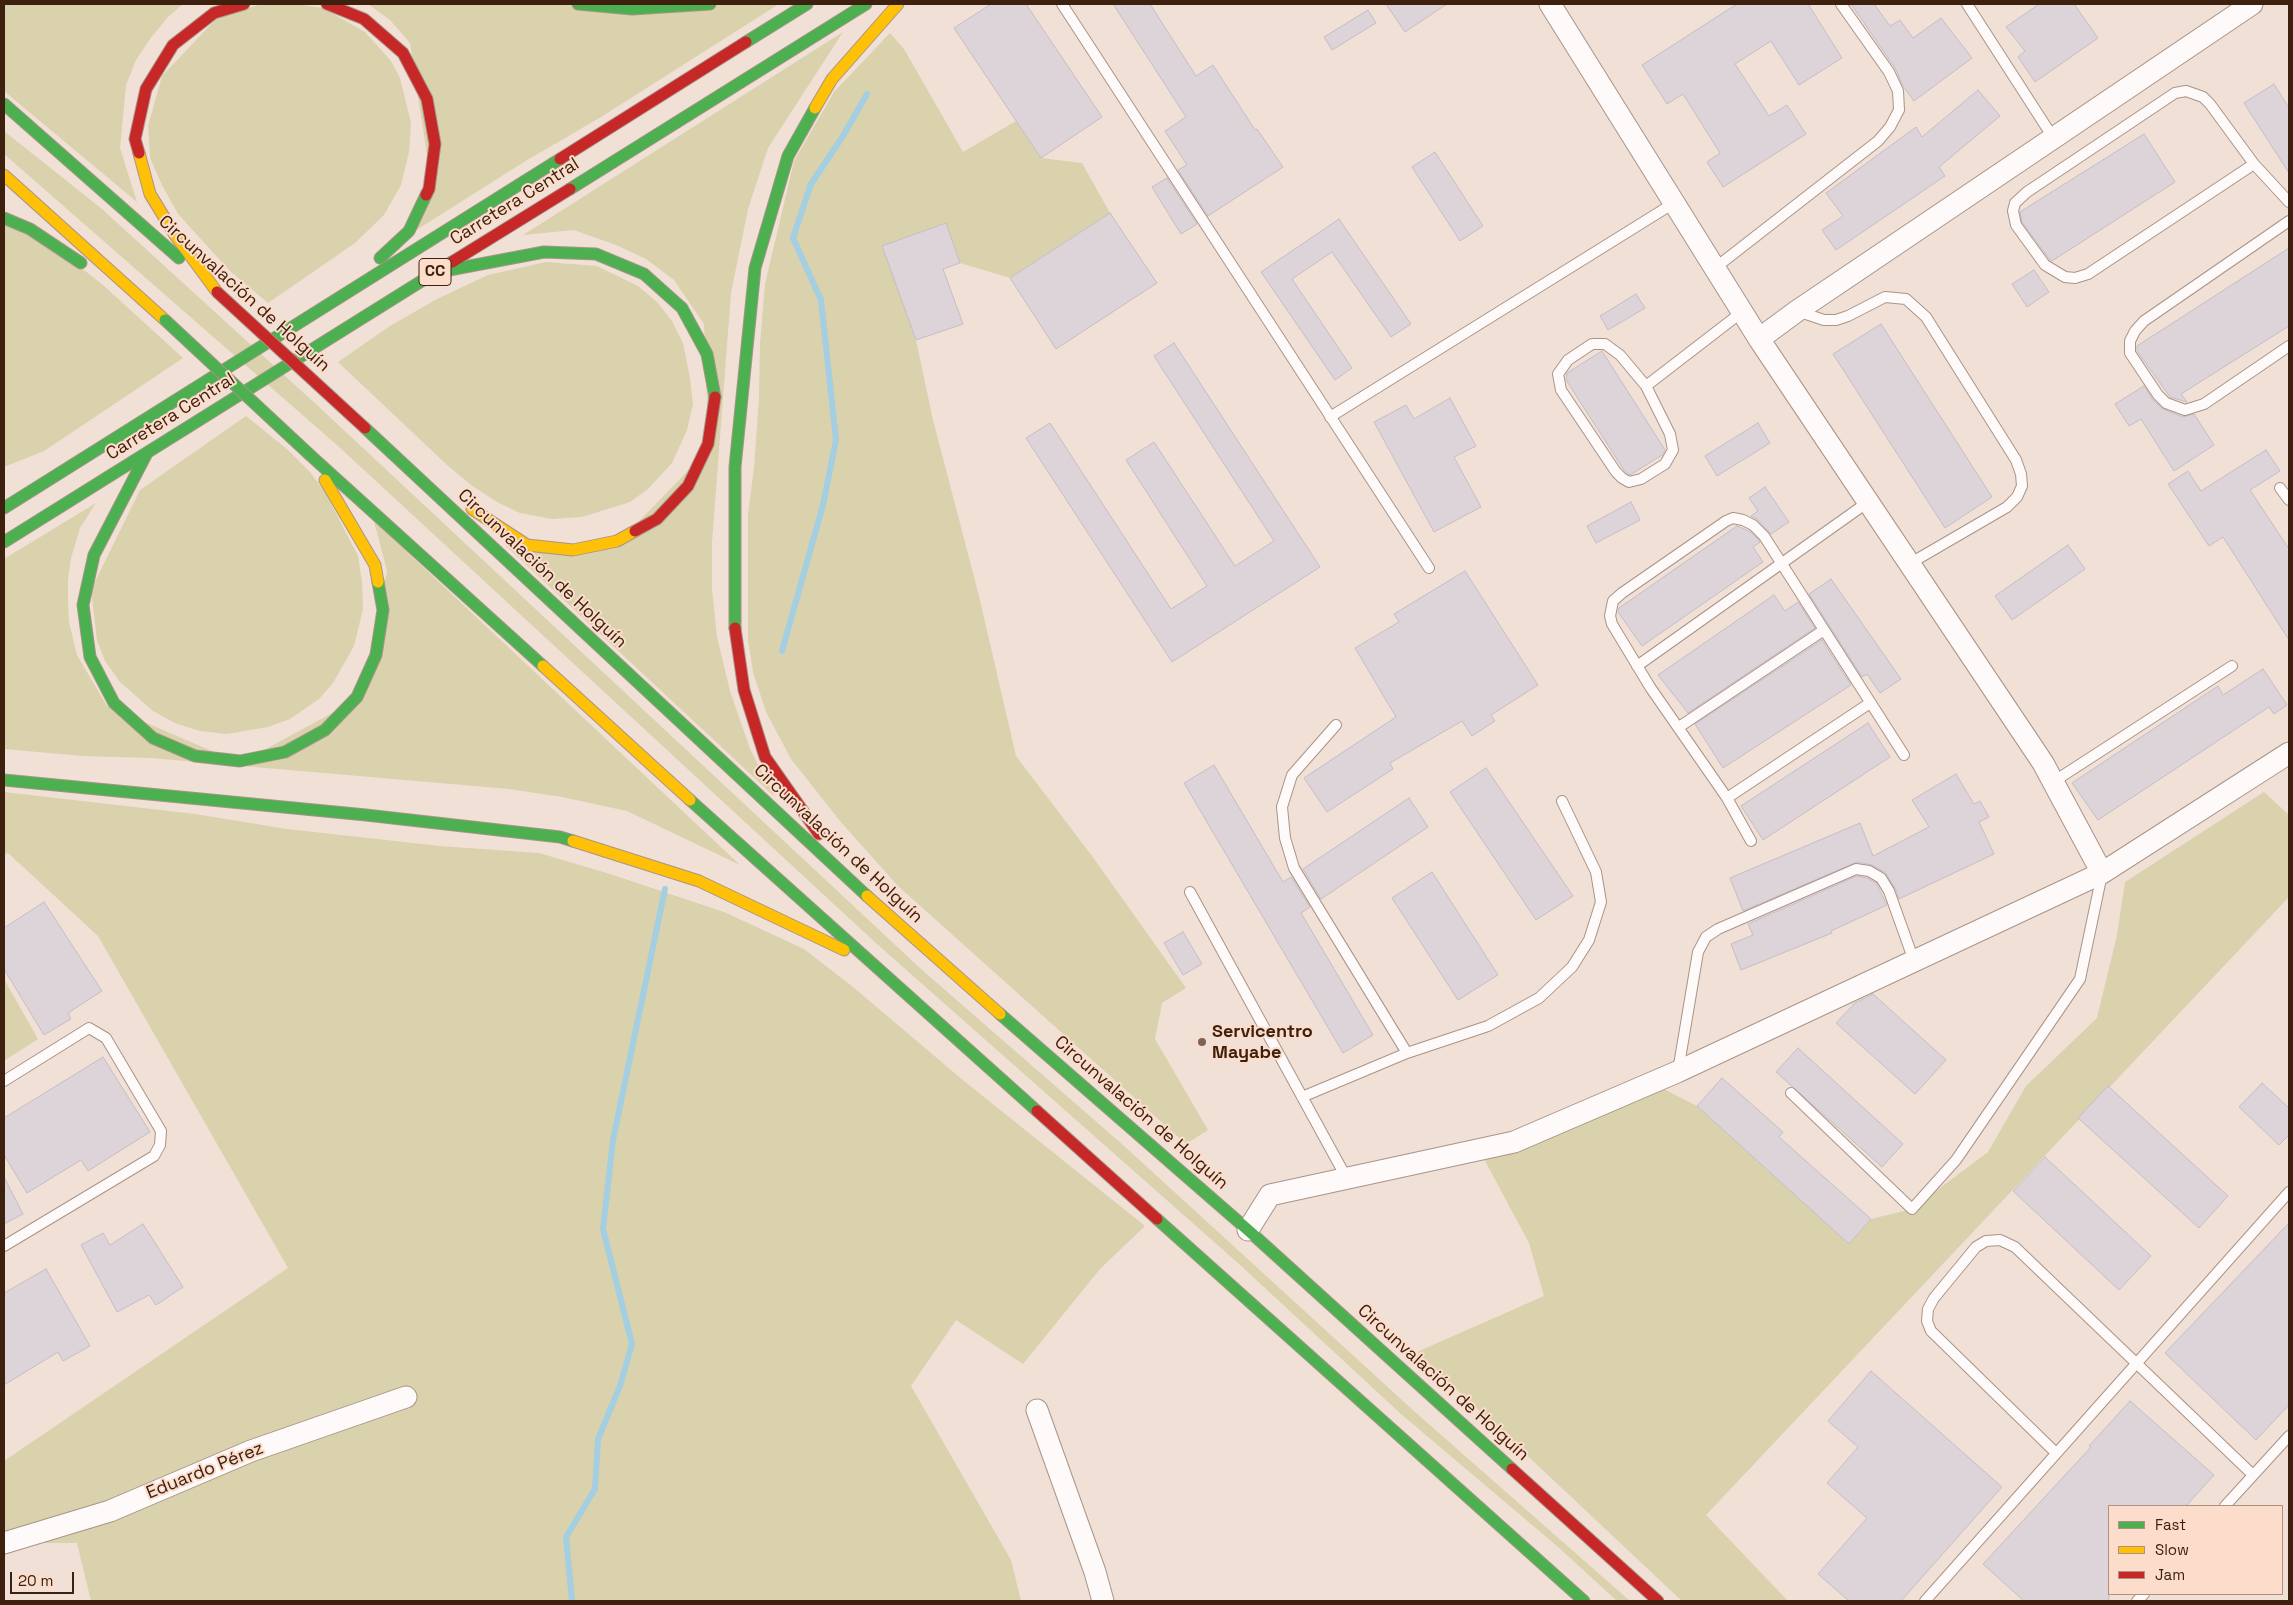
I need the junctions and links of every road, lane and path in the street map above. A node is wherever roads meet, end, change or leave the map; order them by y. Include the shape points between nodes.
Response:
1 (244, 4) edge
2 (327, 4) edge
3 (578, 4) edge
4 (710, 4) edge
5 (807, 4) edge
6 (866, 4) edge
7 (898, 4) edge
8 (1062, 4) edge
9 (1550, 4) edge
10 (1841, 4) edge
11 (1966, 4) edge
12 (2252, 4) edge
13 (4, 104) edge
14 (2054, 139) junction
15 (2254, 164) junction
16 (4, 174) edge
17 (2289, 202) edge
18 (1674, 203) junction
19 (4, 218) edge
20 (2289, 221) edge
21 (1715, 268) junction
22 (433, 274) junction
23 (217, 292) junction
24 (338, 298) junction
25 (1797, 311) junction
26 (1742, 312) junction
27 (165, 320) junction
28 (1759, 339) junction
29 (2289, 346) edge
30 (1646, 386) junction
31 (1330, 417) junction
32 (365, 428) junction
33 (147, 452) junction
34 (310, 456) junction
35 (2280, 488) dead end
36 (33, 490) junction
37 (4, 496) edge
38 (2289, 500) edge
39 (1868, 502) junction
40 (4, 508) edge
41 (4, 542) edge
42 (1781, 564) junction
43 (1909, 564) junction
44 (1429, 568) dead end
45 (1824, 630) junction
46 (1638, 666) junction
47 (2232, 666) dead end
48 (1870, 703) junction
49 (1336, 725) dead end
50 (1679, 727) junction
51 (2289, 753) edge
52 (1904, 755) dead end
53 (4, 780) edge
54 (2053, 782) junction
55 (1727, 798) junction
56 (1562, 801) dead end
57 (1752, 841) dead end
58 (2102, 873) junction
59 (1190, 892) dead end
60 (892, 919) junction
61 (1914, 960) junction
62 (871, 963) junction
63 (1407, 1053) junction
64 (1677, 1072) junction
65 (4, 1081) edge
66 (1791, 1093) dead end
67 (1302, 1097) junction
68 (1346, 1177) junction
69 (2289, 1192) edge
70 (1248, 1230) junction
71 (4, 1246) edge
72 (2137, 1363) junction
73 (406, 1397) dead end
74 (1038, 1410) dead end
75 (2289, 1436) edge
76 (2056, 1453) junction
77 (2253, 1475) junction
78 (2225, 1505) edge
79 (4, 1543) edge
80 (1103, 1601) edge
81 (1584, 1601) edge
82 (1658, 1601) edge
83 (1925, 1601) edge

1 - 23 highway via 214,13 174,45 146,89 135,139 150,194 174,235
2 - 24 highway via 364,18 403,53 427,99 435,144 428,189 409,231
3 - 4 highway via 632,9
5 - 24 highway, Carretera Central / CC
6 - 22 highway, Carretera Central / CC
7 - 60 highway via 832,79 788,156 755,268 735,467 734,601 744,690 765,757 808,820
8 - 31 lane
9 - 18 street
10 - 21 lane via 1889,72 1898,91 1899,110 1878,141
11 - 14 lane
12 - 14 street
13 - 23 highway, Circunvalación de Holguín
14 - 25 street
15 - 15 lane via 2088,274 2075,278 2064,277 2045,265 2016,225 2013,212 2015,203 2027,192 2175,93 2186,91 2203,97
15 - 17 lane
16 - 27 highway
18 - 21 street
18 - 31 lane
19 - 27 highway via 30,229
20 - 29 lane via 2144,321 2130,341 2130,353 2158,395 2166,403 2186,410 2204,404
21 - 26 street
22 - 32 highway via 544,252 596,254 644,274 682,308 707,354 715,399 708,444 688,486 657,519 617,541 573,550 527,545 488,522
22 - 33 highway, Carretera Central / CC
23 - 32 highway, Circunvalación de Holguín, bridge
24 - 36 highway, Carretera Central / CC
25 - 28 street
25 - 43 lane via 1824,320 1836,320 1885,297 1906,299 1926,317 2016,460 2022,486 2007,507
26 - 28 street
26 - 30 lane
27 - 34 highway, bridge
28 - 39 street
30 - 30 lane via 1620,354 1605,344 1592,344 1568,360 1558,374 1561,390 1616,472 1629,482 1641,479 1665,464 1673,450 1670,434
31 - 44 lane
32 - 60 highway, Circunvalación de Holguín
33 - 34 highway via 94,555 83,606 90,657 114,703 153,738 195,756 240,761 285,752 325,730 356,697 376,656 383,610 375,565
33 - 41 highway, Carretera Central / CC
34 - 62 highway
35 - 38 lane
36 - 37 highway
36 - 40 highway, Carretera Central / CC
39 - 42 lane
39 - 43 street
42 - 45 lane
42 - 46 lane
42 - 46 lane via 1764,536 1753,525 1733,518 1622,593 1613,601 1610,616
43 - 54 street
45 - 48 lane
45 - 50 lane
46 - 50 lane
47 - 54 lane
48 - 52 lane
48 - 55 lane
49 - 63 lane via 1292,775 1282,807 1285,838 1294,868
50 - 55 lane
51 - 58 street
53 - 62 highway via 560,837 699,881
54 - 58 street
55 - 57 lane
56 - 63 lane via 1596,872 1601,902 1590,940 1572,967 1539,998 1488,1026
58 - 61 street
58 - 66 lane via 2080,979 1956,1160 1912,1209
59 - 67 lane
60 - 70 highway, Circunvalación de Holguín
61 - 64 street
61 - 64 lane via 1889,891 1881,878 1869,871 1856,869 1718,929 1706,937 1698,952
62 - 81 highway
63 - 67 lane
64 - 68 street via 1514,1142
65 - 71 lane via 89,1028 106,1038 161,1131 160,1144 154,1156
67 - 68 lane
68 - 70 street via 1270,1195
69 - 72 lane
70 - 82 highway, Circunvalación de Holguín
72 - 76 lane
72 - 76 lane via 2015,1247 2000,1240 1986,1241 1976,1247 1934,1298 1928,1309 1930,1331
72 - 77 lane
73 - 79 street, Eduardo Pérez via 251,1451 110,1511
74 - 80 street
75 - 77 lane
76 - 83 lane
77 - 78 lane

